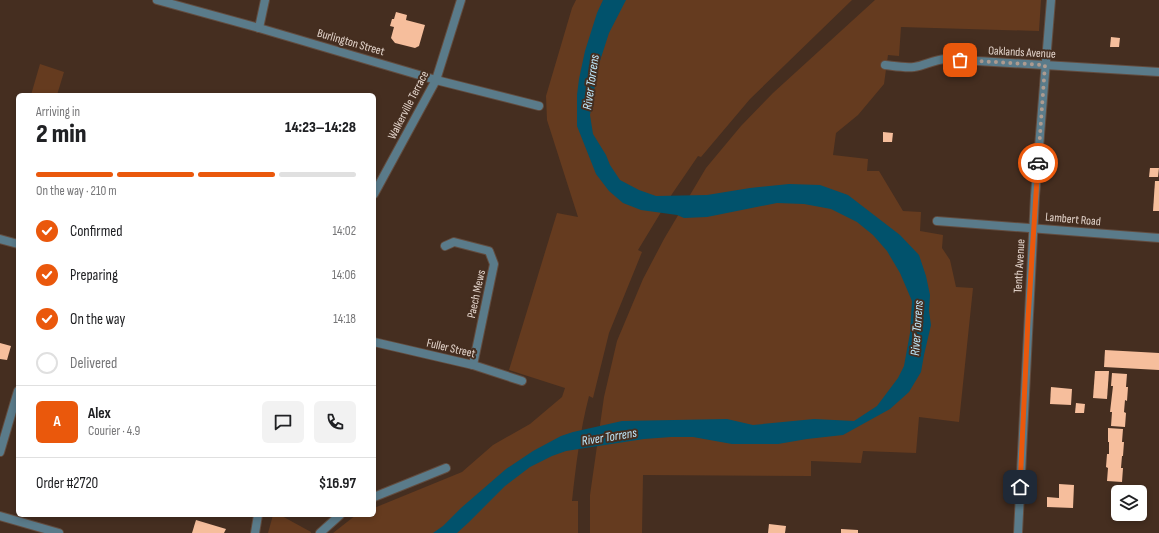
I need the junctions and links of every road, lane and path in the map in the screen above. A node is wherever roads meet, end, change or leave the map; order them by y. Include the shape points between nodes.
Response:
1 (157, 0) edge
2 (265, 0) edge
3 (461, 0) edge
4 (1051, 0) edge
5 (259, 28) junction
6 (885, 65) dead end
7 (1045, 65) junction
8 (1159, 72) edge
9 (436, 80) junction
10 (539, 106) dead end
11 (376, 190) edge
12 (937, 221) dead end
13 (1033, 228) junction
14 (0, 238) edge
15 (1159, 238) edge
16 (16, 243) edge
17 (445, 246) dead end
18 (376, 342) edge
19 (473, 365) junction
20 (522, 381) dead end
21 (16, 398) edge
22 (0, 452) edge
23 (446, 468) dead end
24 (376, 496) edge
25 (0, 516) edge
26 (258, 517) edge
27 (338, 517) edge
28 (59, 533) edge
29 (255, 533) edge
30 (320, 533) edge
31 (1018, 533) edge

1 - 5 street, Burlington Street
2 - 5 street
3 - 9 street, Walkerville Terrace
4 - 7 street, Tenth Avenue
5 - 9 street, Burlington Street
6 - 7 street, Oaklands Avenue via 915,67 945,59
7 - 8 street, Oaklands Avenue
7 - 13 street, Tenth Avenue
9 - 10 street, Burlington Street
9 - 11 street, Walkerville Terrace
12 - 13 street, Lambert Road
13 - 15 street, Lambert Road
13 - 31 street, Tenth Avenue
14 - 16 street
17 - 19 street, Paech Mews via 454,242 489,251 494,264
18 - 19 street, Fuller Street
19 - 20 street, Fuller Street
21 - 22 street
23 - 24 street
25 - 28 street
26 - 29 street
27 - 30 street

